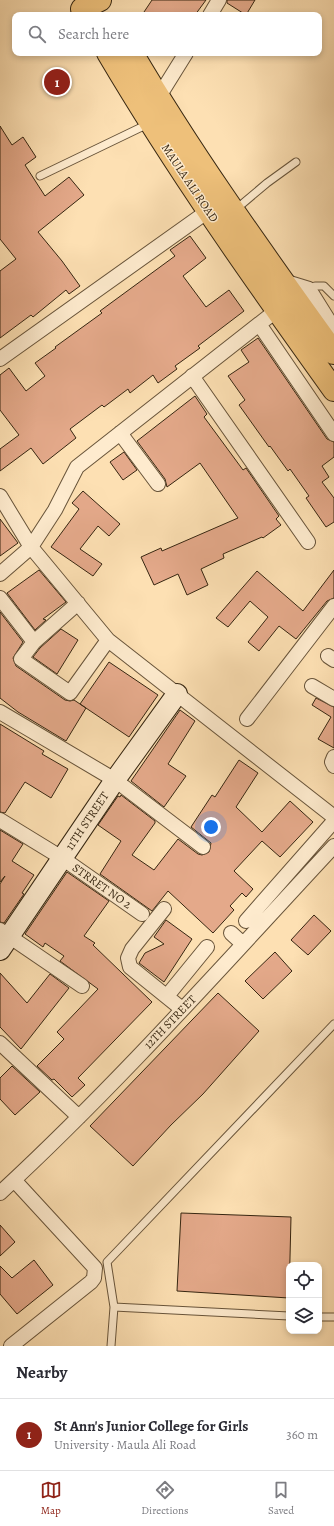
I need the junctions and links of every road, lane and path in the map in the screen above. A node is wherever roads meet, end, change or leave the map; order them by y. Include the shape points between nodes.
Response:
1 (219, 0) edge
2 (89, 5) edge
3 (103, 12) edge
4 (212, 12) edge
5 (110, 56) edge
6 (134, 56) edge
7 (184, 56) edge
8 (158, 98) junction
9 (150, 123) junction
10 (296, 162) dead end
11 (40, 176) dead end
12 (208, 211) junction
13 (234, 211) junction
14 (282, 281) junction
15 (309, 289) junction
16 (334, 296) edge
17 (277, 310) junction
18 (259, 324) junction
19 (334, 329) edge
20 (334, 353) edge
21 (0, 359) edge
22 (192, 376) junction
23 (334, 390) edge
24 (120, 433) junction
25 (334, 434) edge
26 (158, 484) dead end
27 (0, 496) edge
28 (308, 542) dead end
29 (31, 547) junction
30 (0, 574) edge
31 (0, 598) edge
32 (78, 603) junction
33 (334, 606) edge
34 (108, 640) junction
35 (34, 642) junction
36 (312, 686) dead end
37 (177, 694) junction
38 (334, 699) edge
39 (0, 712) edge
40 (247, 719) dead end
41 (334, 757) edge
42 (334, 766) edge
43 (115, 780) junction
44 (334, 818) edge
45 (0, 820) edge
46 (334, 821) edge
47 (204, 846) dead end
48 (334, 846) edge
49 (62, 858) junction
50 (164, 909) dead end
51 (142, 914) dead end
52 (255, 915) junction
53 (231, 932) dead end
54 (3, 939) edge
55 (243, 944) junction
56 (207, 947) dead end
57 (82, 986) dead end
58 (167, 996) junction
59 (182, 1009) junction
60 (334, 1024) edge
61 (0, 1043) edge
62 (79, 1117) junction
63 (6, 1184) edge
64 (114, 1307) junction
65 (286, 1316) edge
66 (322, 1317) edge
67 (334, 1317) edge
68 (11, 1346) edge
69 (111, 1346) edge

1 - 4 street
2 - 3 main road
5 - 9 main road, MAULA ALI ROAD
6 - 8 main road, MAULA ALI ROAD
7 - 8 street
8 - 13 main road, MAULA ALI ROAD
9 - 11 lane
9 - 12 main road, MAULA ALI ROAD
10 - 13 lane
12 - 17 main road, MAULA ALI ROAD
12 - 21 street
13 - 14 main road, MAULA ALI ROAD
14 - 15 street
14 - 20 main road, MAULA ALI ROAD
15 - 16 lane via 324,286
15 - 19 street
17 - 18 street
17 - 23 main road, MAULA ALI ROAD
18 - 22 street
18 - 25 street
22 - 24 street
22 - 28 street
24 - 26 street
24 - 29 street via 77,467 55,510
27 - 29 street
29 - 30 street
29 - 32 street
31 - 35 street
32 - 34 street
32 - 35 street
33 - 40 street
34 - 35 street via 70,693 21,658
34 - 37 street
36 - 38 street
37 - 43 street, 11TH STREET
37 - 44 street
39 - 43 street
41 - 42 street
43 - 47 street
43 - 49 street, 11TH STREET
45 - 49 street, STRRET NO 2
46 - 52 street
48 - 52 street, 12TH STREET
49 - 51 street, STRRET NO 2
49 - 54 street, 11TH STREET
50 - 58 street via 132,949 128,958 130,967
52 - 55 street, 12TH STREET
53 - 55 street
54 - 57 street
55 - 59 street, 12TH STREET
56 - 58 street
58 - 59 street
59 - 62 street, 12TH STREET
60 - 64 lane via 107,1262
61 - 62 street
62 - 63 street, 12TH STREET
63 - 68 street via 95,1268 91,1282
64 - 65 lane
64 - 69 lane
66 - 67 lane

